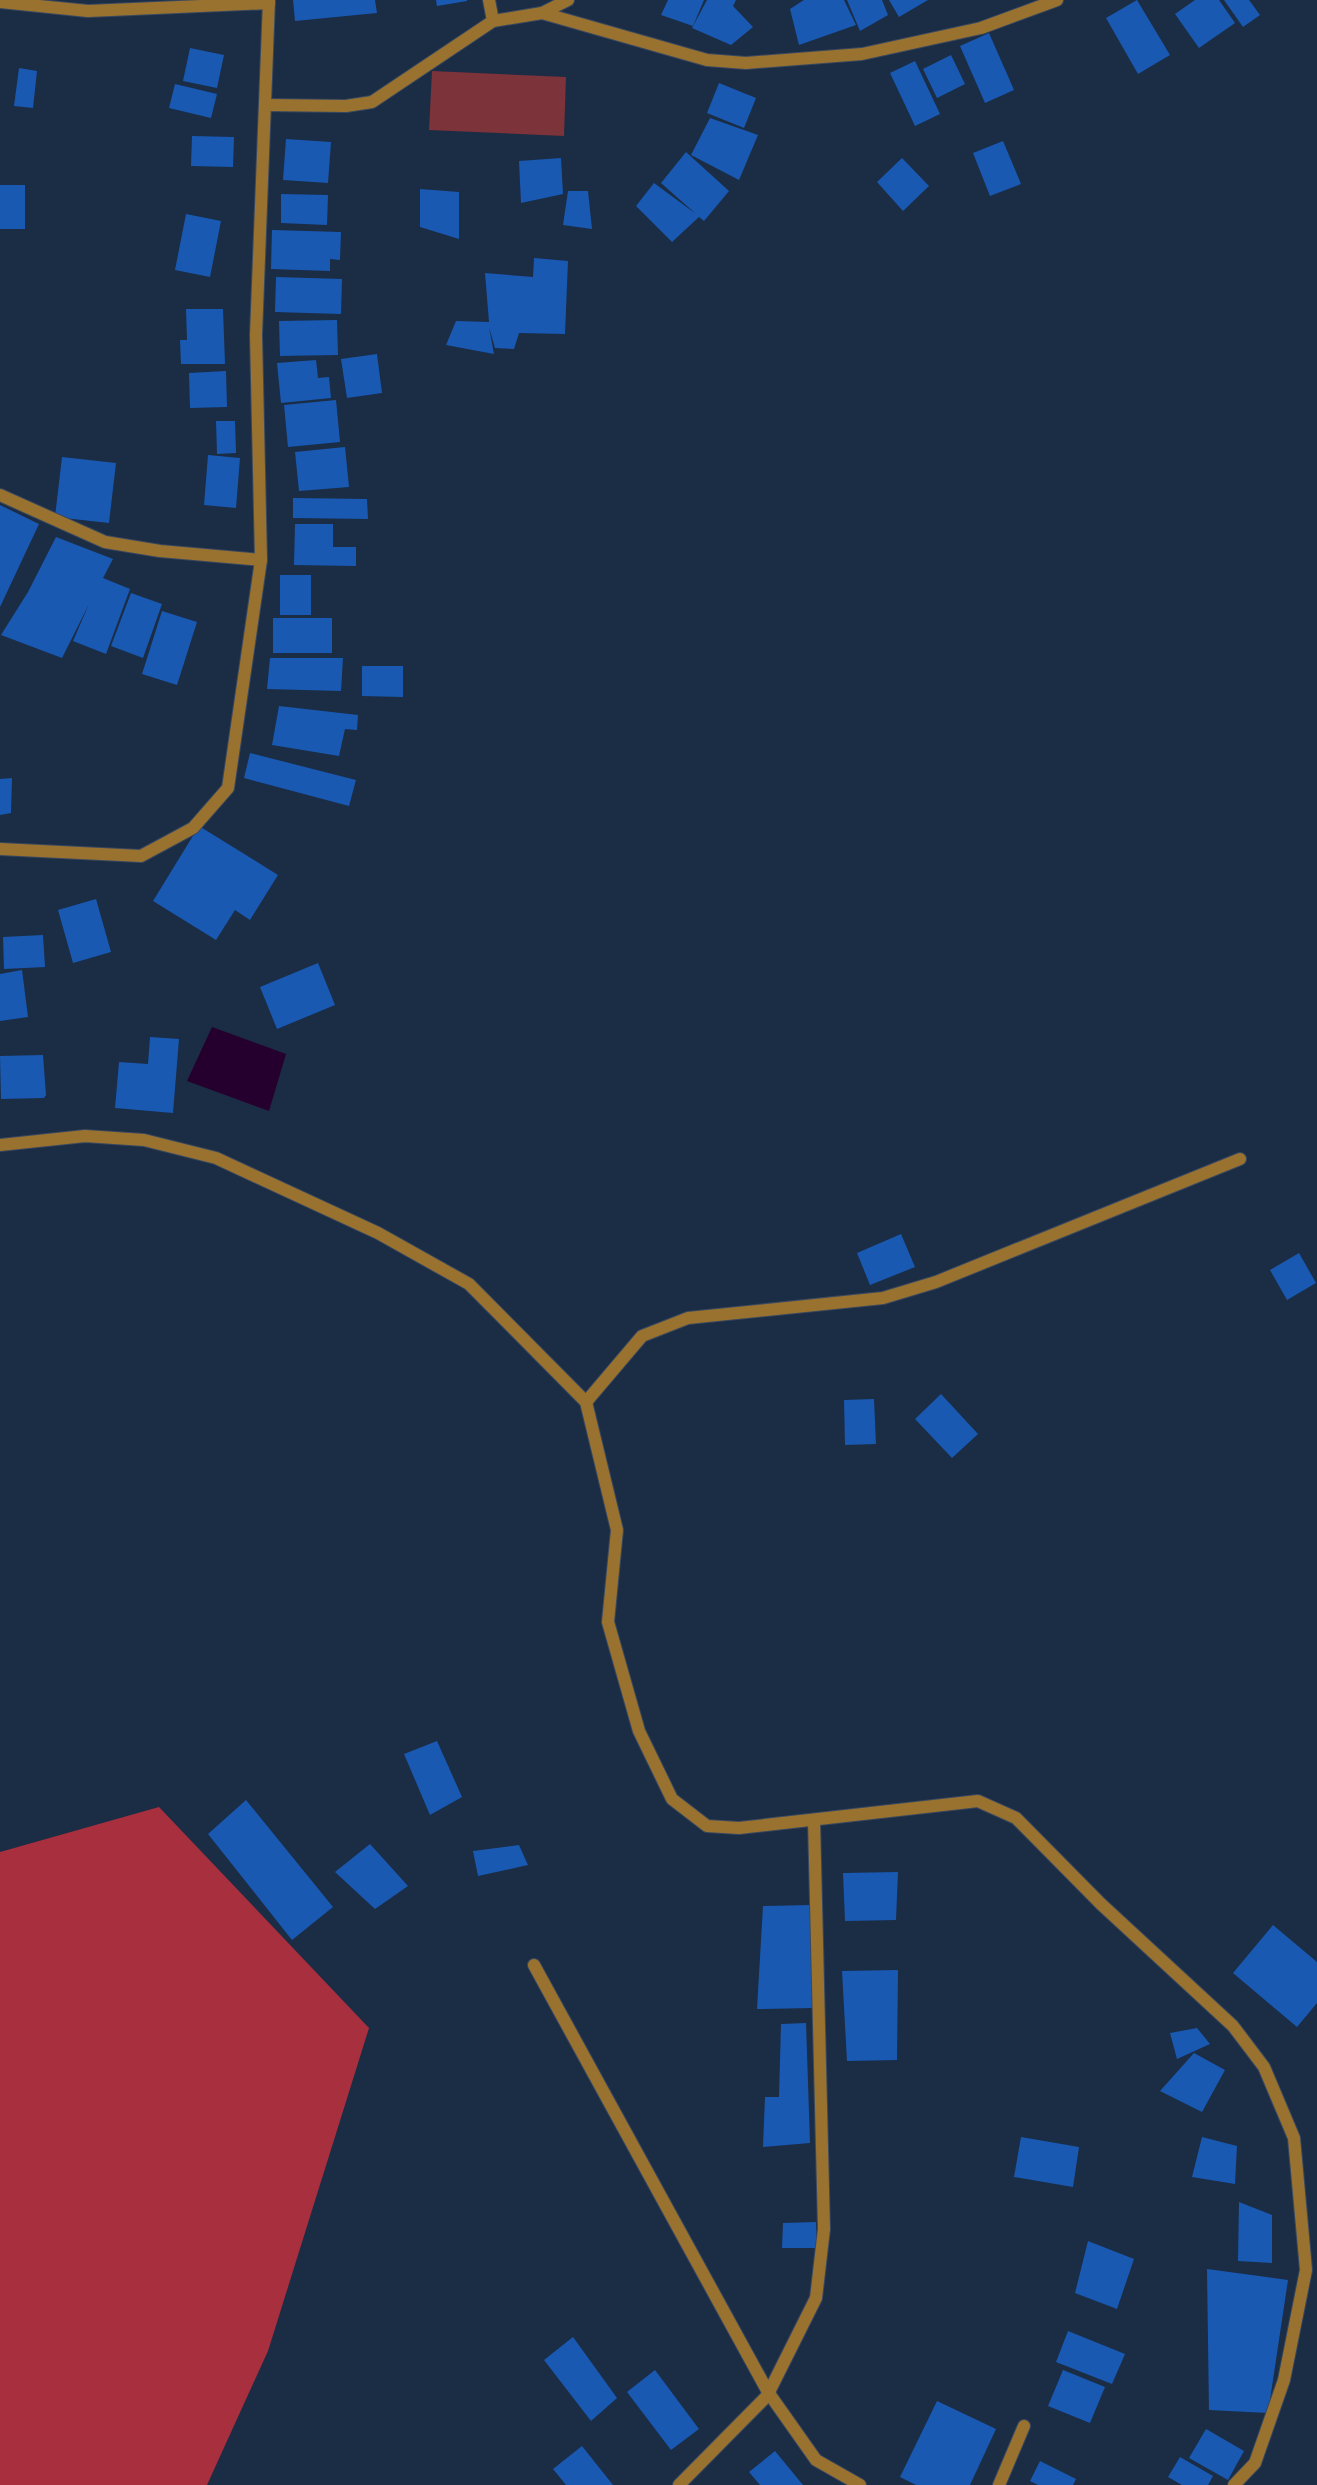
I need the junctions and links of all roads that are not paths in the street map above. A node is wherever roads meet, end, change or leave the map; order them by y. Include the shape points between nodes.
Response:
1 (489, 0) edge
2 (568, 0) edge
3 (1057, 0) edge
4 (269, 1) edge
5 (0, 2) edge
6 (542, 12) junction
7 (493, 21) junction
8 (266, 105) junction
9 (0, 495) edge
10 (261, 560) junction
11 (0, 849) edge
12 (0, 1145) edge
13 (1240, 1159) dead end
14 (586, 1402) junction
15 (814, 1821) junction
16 (534, 1965) dead end
17 (768, 2392) junction
18 (1024, 2426) dead end
19 (679, 2485) edge
20 (860, 2485) edge
21 (999, 2485) edge
22 (1234, 2485) edge

1 - 7 street
2 - 6 street
3 - 6 street via 981,28 862,54 746,63 707,60
4 - 5 street via 88,11
4 - 8 street
6 - 7 street
7 - 8 street via 372,102 346,106
8 - 10 street via 256,335
9 - 10 street via 105,542
10 - 11 street via 228,788 193,828 141,856
12 - 14 street via 85,1136 144,1140 216,1158 378,1233 469,1284
13 - 14 street via 936,1282 883,1298 688,1318 642,1336
14 - 15 street via 617,1530 608,1622 639,1731 672,1799 706,1826 739,1828
15 - 17 street via 824,2229 816,2298
15 - 22 street via 978,1801 1016,1818 1101,1904 1233,2026 1264,2067 1294,2138 1306,2270 1284,2380 1255,2463
16 - 17 street
17 - 19 street
17 - 20 street via 816,2460
18 - 21 street

